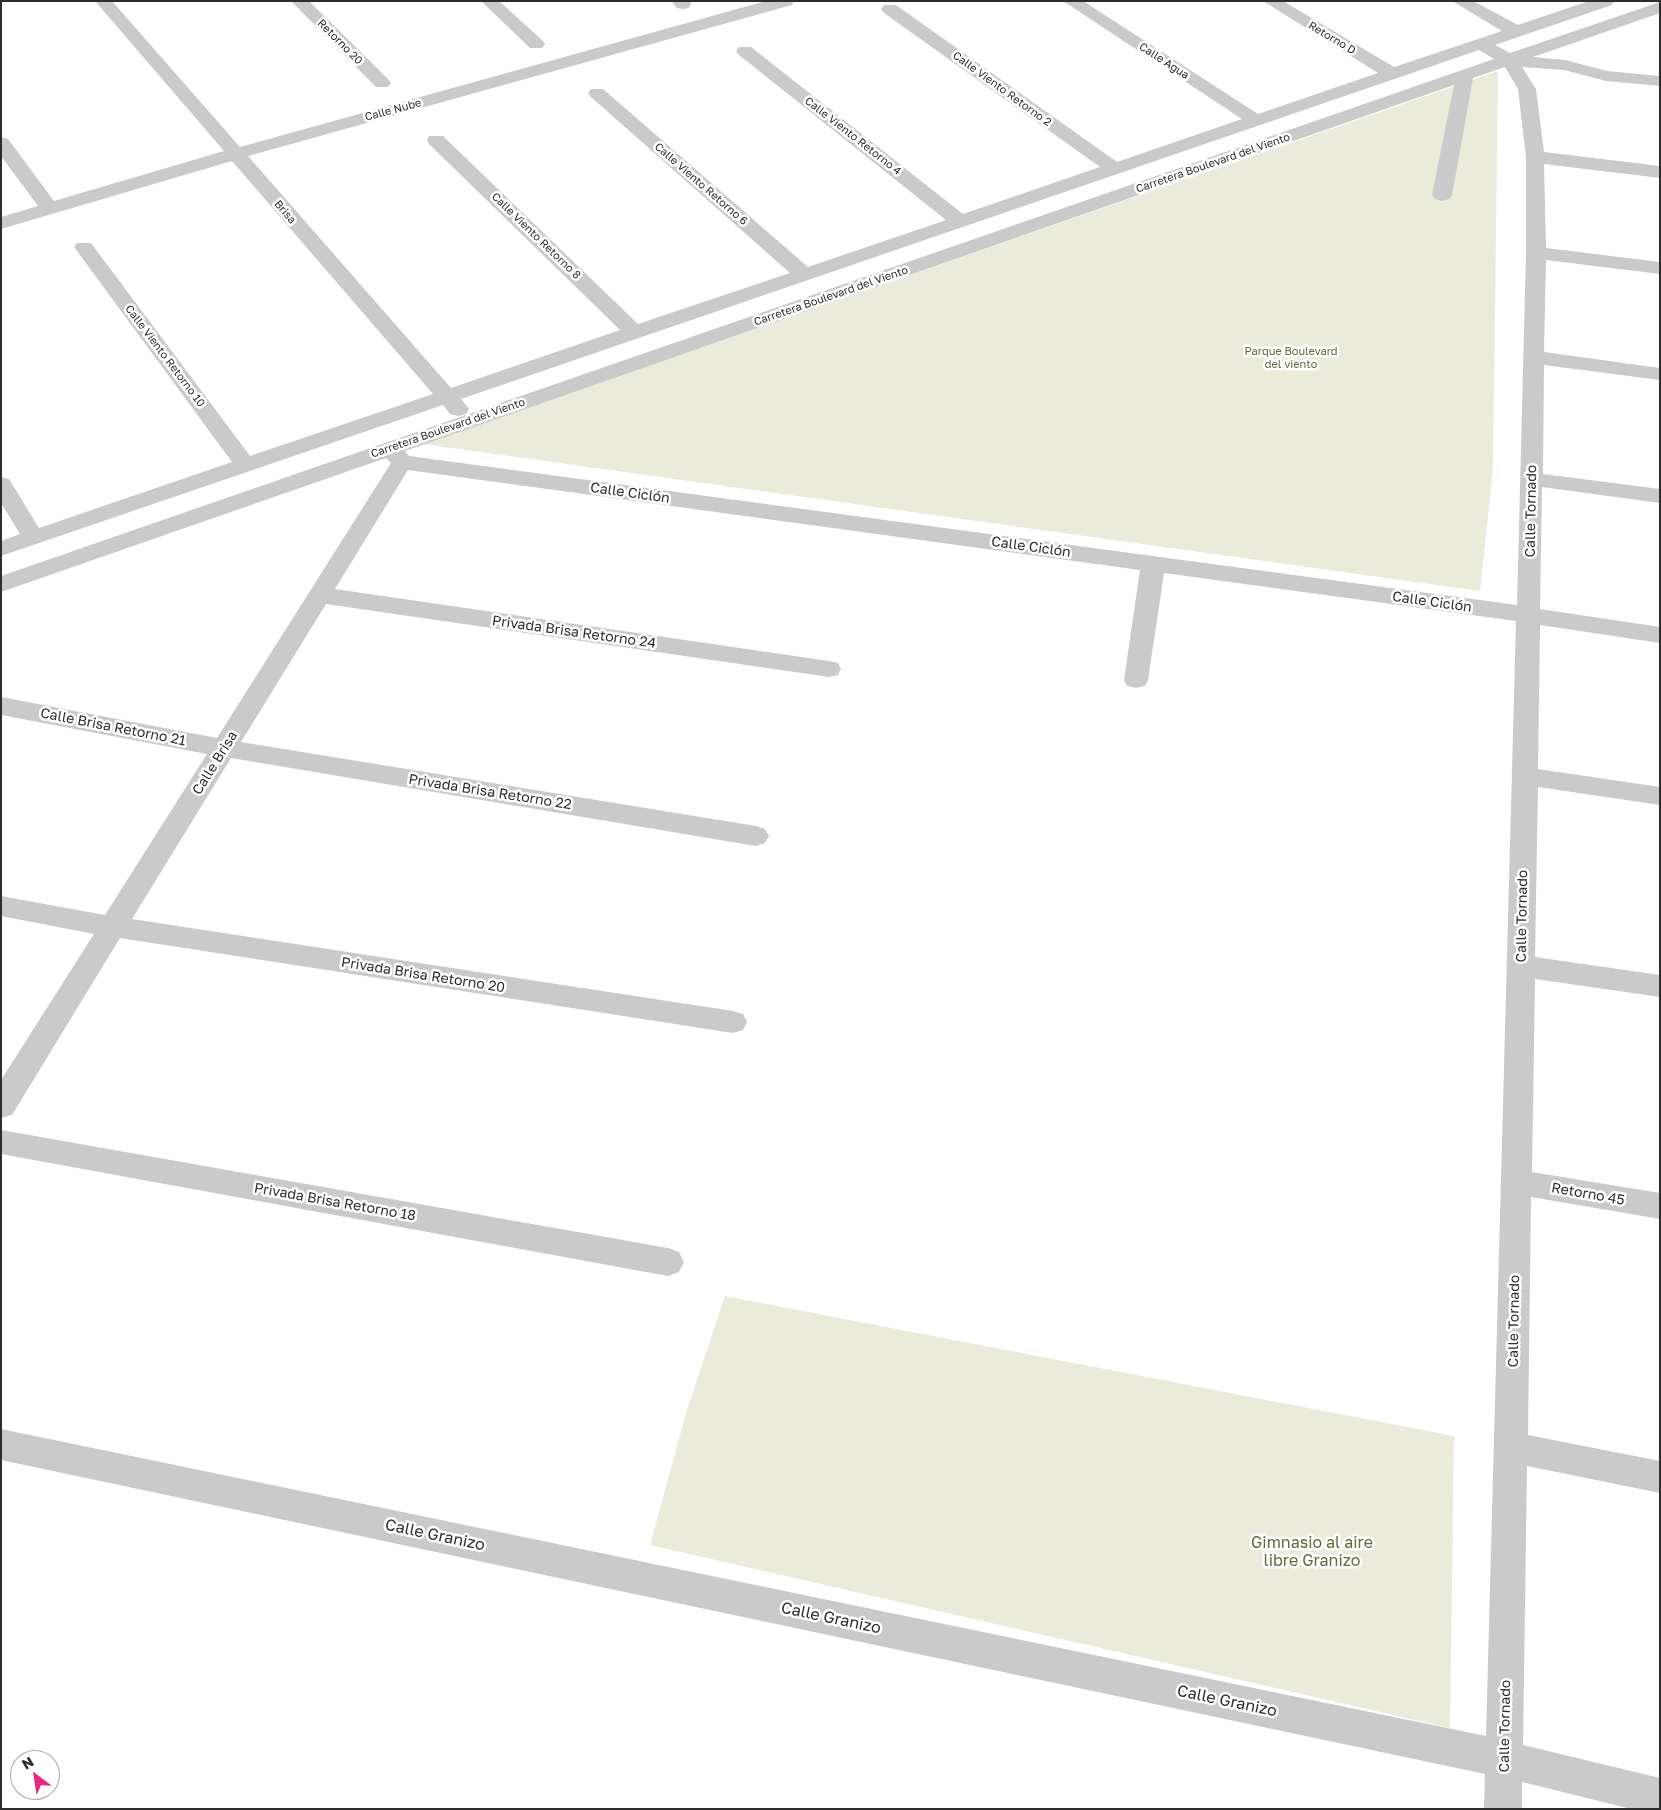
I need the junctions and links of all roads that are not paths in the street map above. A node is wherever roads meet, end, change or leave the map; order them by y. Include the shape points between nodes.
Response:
1 (103, 1) edge
2 (299, 1) edge
3 (490, 1) edge
4 (786, 1) edge
5 (1071, 1) edge
6 (1271, 1) edge
7 (1460, 1) edge
8 (1606, 1) edge
9 (1660, 6) edge
10 (890, 9) dead end
11 (1517, 32) junction
12 (536, 44) dead end
13 (1481, 44) junction
14 (745, 51) dead end
15 (1509, 60) junction
16 (1565, 65) junction
17 (1660, 65) edge
18 (1393, 74) junction
19 (1465, 75) junction
20 (1660, 81) edge
21 (382, 84) dead end
22 (597, 93) dead end
23 (1257, 121) junction
24 (436, 140) dead end
25 (1, 143) edge
26 (234, 154) junction
27 (1535, 157) junction
28 (1114, 169) junction
29 (1660, 172) edge
30 (1442, 195) dead end
31 (50, 209) junction
32 (961, 222) junction
33 (1, 223) edge
34 (84, 247) dead end
35 (1536, 252) junction
36 (1660, 268) edge
37 (805, 275) junction
38 (635, 333) junction
39 (1534, 357) junction
40 (1660, 374) edge
41 (448, 397) junction
42 (468, 422) junction
43 (369, 424) junction
44 (396, 455) junction
45 (246, 466) junction
46 (1531, 479) junction
47 (1, 484) edge
48 (1660, 496) edge
49 (34, 538) junction
50 (1, 549) edge
51 (1153, 564) junction
52 (1, 584) edge
53 (320, 595) junction
54 (1529, 615) junction
55 (1660, 635) edge
56 (829, 669) dead end
57 (1136, 680) dead end
58 (1, 706) edge
59 (224, 748) junction
60 (1525, 776) junction
61 (1660, 796) edge
62 (756, 836) dead end
63 (1, 906) edge
64 (113, 928) junction
65 (1521, 966) junction
66 (1660, 986) edge
67 (733, 1022) dead end
68 (1, 1106) edge
69 (1, 1142) edge
70 (1517, 1182) junction
71 (1660, 1206) edge
72 (668, 1262) dead end
73 (1, 1444) edge
74 (1511, 1447) junction
75 (1660, 1477) edge
76 (1504, 1760) junction
77 (1660, 1797) edge
78 (1503, 1809) edge

1 - 26 street, Brisa
2 - 21 street, Retorno 20
3 - 12 street
4 - 26 street, Calle Nube
5 - 23 street, Calle Agua
6 - 18 street, Retorno D
7 - 11 street
8 - 11 street, Carretera Boulevard del Viento
9 - 15 street, Carretera Boulevard del Viento
10 - 28 street, Calle Viento Retorno 2
11 - 13 street, Carretera Boulevard del Viento
13 - 15 street, Calle Tornado
13 - 18 street, Carretera Boulevard del Viento
14 - 32 street, Calle Viento Retorno 4
15 - 16 street
15 - 19 street, Carretera Boulevard del Viento
15 - 27 street, Calle Tornado via 1527,89
16 - 17 street via 1604,59
16 - 20 street via 1606,76
18 - 23 street, Carretera Boulevard del Viento
19 - 30 street
19 - 42 street, Carretera Boulevard del Viento
22 - 37 street, Calle Viento Retorno 6
23 - 28 street, Carretera Boulevard del Viento
24 - 38 street, Calle Viento Retorno 8
25 - 31 street
26 - 31 street, Calle Nube
26 - 41 street, Brisa
27 - 29 street
27 - 35 street, Calle Tornado
28 - 32 street, Carretera Boulevard del Viento
31 - 33 street, Calle Nube
32 - 37 street, Carretera Boulevard del Viento
34 - 45 street, Calle Viento Retorno 10
35 - 36 street
35 - 39 street, Calle Tornado
37 - 38 street, Carretera Boulevard del Viento
38 - 41 street, Carretera Boulevard del Viento
39 - 40 street
39 - 46 street, Calle Tornado
41 - 42 street, Brisa
41 - 43 street, Carretera Boulevard del Viento
42 - 44 street, Carretera Boulevard del Viento
43 - 44 street
43 - 45 street, Carretera Boulevard del Viento
44 - 51 street, Calle Ciclón
44 - 52 street, Carretera Boulevard del Viento
44 - 53 street, Calle Brisa
45 - 49 street, Carretera Boulevard del Viento
46 - 48 street
46 - 54 street, Calle Tornado
47 - 49 street
49 - 50 street, Carretera Boulevard del Viento
51 - 54 street, Calle Ciclón
51 - 57 street
53 - 56 street, Privada Brisa Retorno 24
53 - 59 street, Calle Brisa
54 - 55 street, Calle Ciclón
54 - 60 street, Calle Tornado
58 - 59 street, Calle Brisa Retorno 21
59 - 62 street, Privada Brisa Retorno 22
59 - 64 street, Calle Brisa
60 - 61 street
60 - 65 street, Calle Tornado
63 - 64 street, Privada Brisa Retorno 20
64 - 67 street, Privada Brisa Retorno 20
64 - 68 street, Calle Brisa
65 - 66 street
65 - 70 street, Calle Tornado
69 - 72 street, Privada Brisa Retorno 18
70 - 71 street, Retorno 45
70 - 74 street, Calle Tornado
73 - 76 street, Calle Granizo
74 - 75 street
74 - 76 street, Calle Tornado
76 - 77 street, Calle Granizo
76 - 78 street, Calle Tornado

